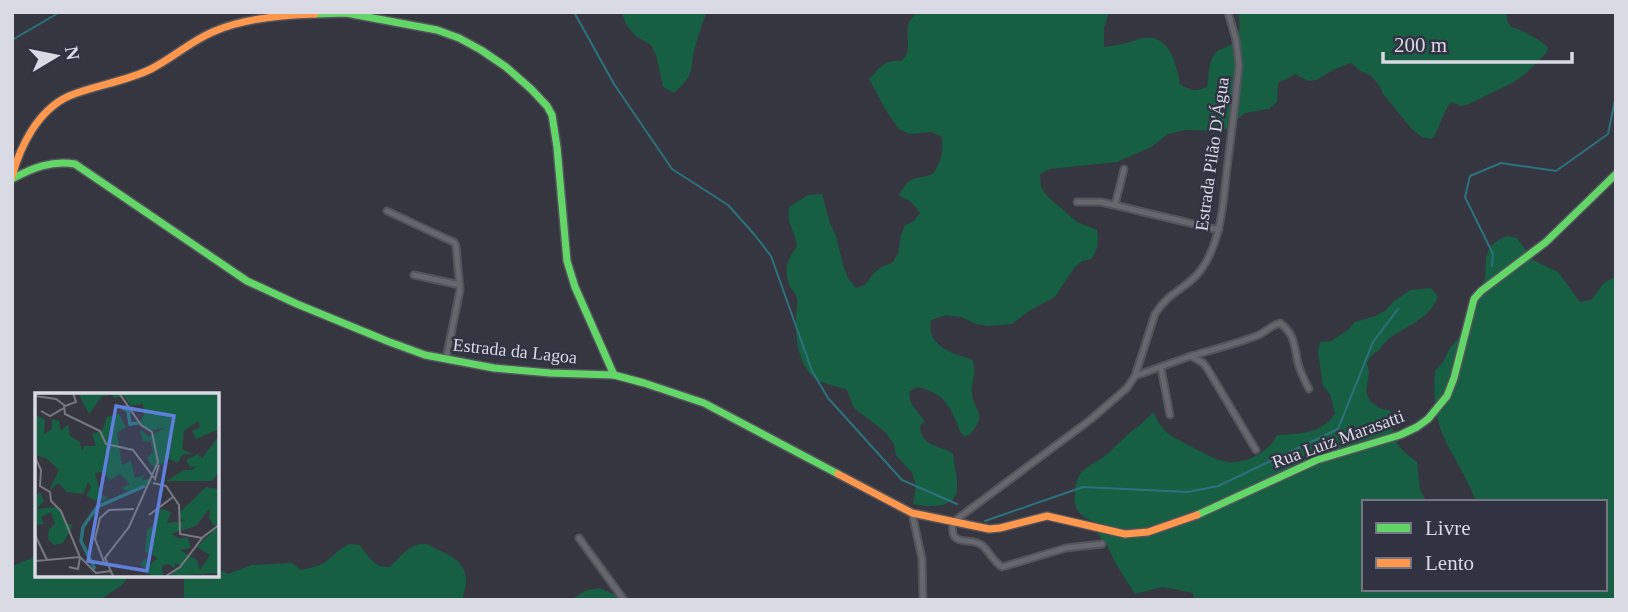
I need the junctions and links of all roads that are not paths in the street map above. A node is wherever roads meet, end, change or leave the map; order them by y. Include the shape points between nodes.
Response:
1 (1228, 12) edge
2 (1124, 169) dead end
3 (1616, 174) edge
4 (12, 178) edge
5 (1077, 202) dead end
6 (1115, 205) junction
7 (387, 211) dead end
8 (1219, 230) junction
9 (414, 275) dead end
10 (460, 285) junction
11 (1191, 356) junction
12 (446, 359) junction
13 (1161, 368) junction
14 (614, 375) junction
15 (1135, 376) junction
16 (1309, 389) dead end
17 (1170, 415) dead end
18 (1256, 450) dead end
19 (912, 513) junction
20 (953, 522) junction
21 (579, 538) dead end
22 (1102, 544) dead end
23 (624, 600) edge
24 (923, 600) edge

1 - 8 street, Estrada Pilão D'Água via 1239,65
2 - 6 street
3 - 20 street, Rua Luiz Marasatti via 1545,242 1480,291 1447,396 1417,427 1317,460 1148,532 1125,534 1046,516 989,530
4 - 12 street, Estrada da Lagoa via 55,162 75,164 269,292 387,341
4 - 14 street via 26,138 54,106 67,97 151,69 214,32 289,15 346,13 437,30 506,67 552,115 570,274
5 - 6 street
6 - 8 street
7 - 10 street via 454,242
8 - 15 street, Estrada Pilão D'Água via 1200,271 1155,314
9 - 10 street
10 - 12 street
11 - 13 street
11 - 16 street via 1260,335 1280,323 1294,339 1298,365
11 - 18 street via 1208,368
12 - 14 street, Estrada da Lagoa via 494,368
13 - 15 street
13 - 17 street
14 - 19 street, Estrada da Lagoa via 704,403
15 - 20 street, Estrada Pilão D'Água via 1090,420
19 - 20 street, Rua Luiz Marasatti
19 - 24 street via 922,559
20 - 22 street via 959,541 983,546 1002,567 1066,548
21 - 23 street

